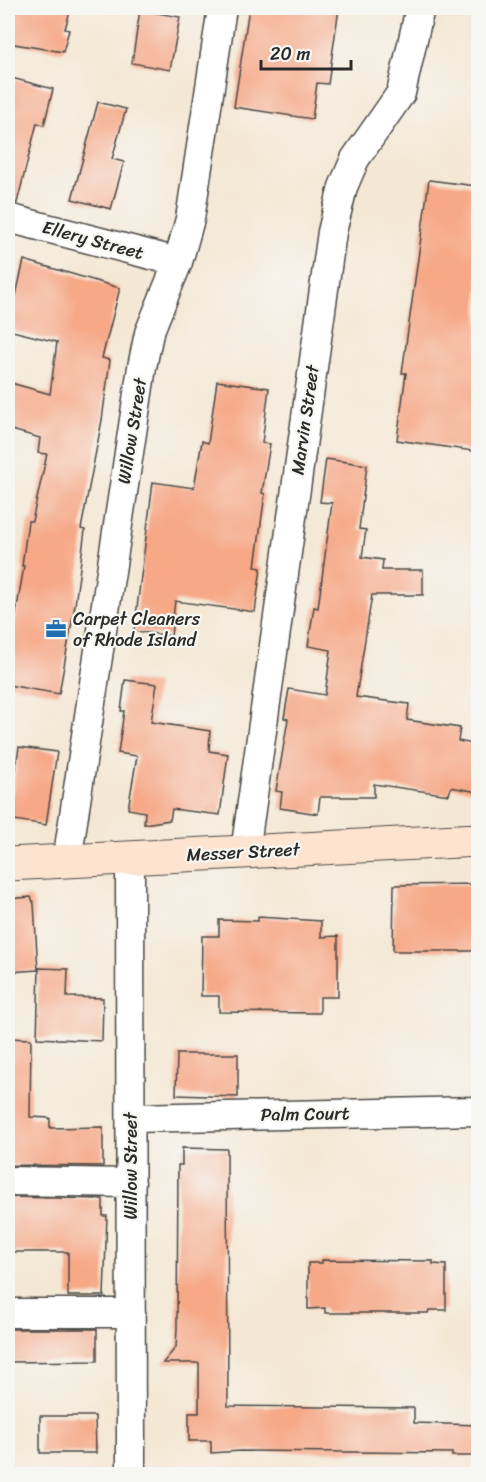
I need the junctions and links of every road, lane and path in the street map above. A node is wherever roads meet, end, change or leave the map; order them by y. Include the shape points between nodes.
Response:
1 (222, 8) edge
2 (420, 8) edge
3 (8, 218) edge
4 (178, 262) junction
5 (478, 840) edge
6 (245, 852) junction
7 (130, 858) junction
8 (67, 861) junction
9 (8, 864) edge
10 (478, 1111) edge
11 (130, 1118) junction
12 (8, 1181) edge
13 (130, 1183) junction
14 (8, 1313) edge
15 (131, 1313) junction
16 (131, 1474) edge

1 - 4 street, Willow Street via 190,219
2 - 6 street, Marvin Street via 401,93 355,159 332,232
3 - 4 street, Ellery Street
4 - 8 street, Willow Street via 152,324 142,367
5 - 6 street, Messer Street
6 - 7 street, Messer Street
7 - 8 street, Messer Street
7 - 11 street, Willow Street
8 - 9 street, Messer Street
10 - 11 street, Palm Court
11 - 13 street, Willow Street
12 - 13 street
13 - 15 street, Willow Street
14 - 15 street
15 - 16 street, Willow Street

